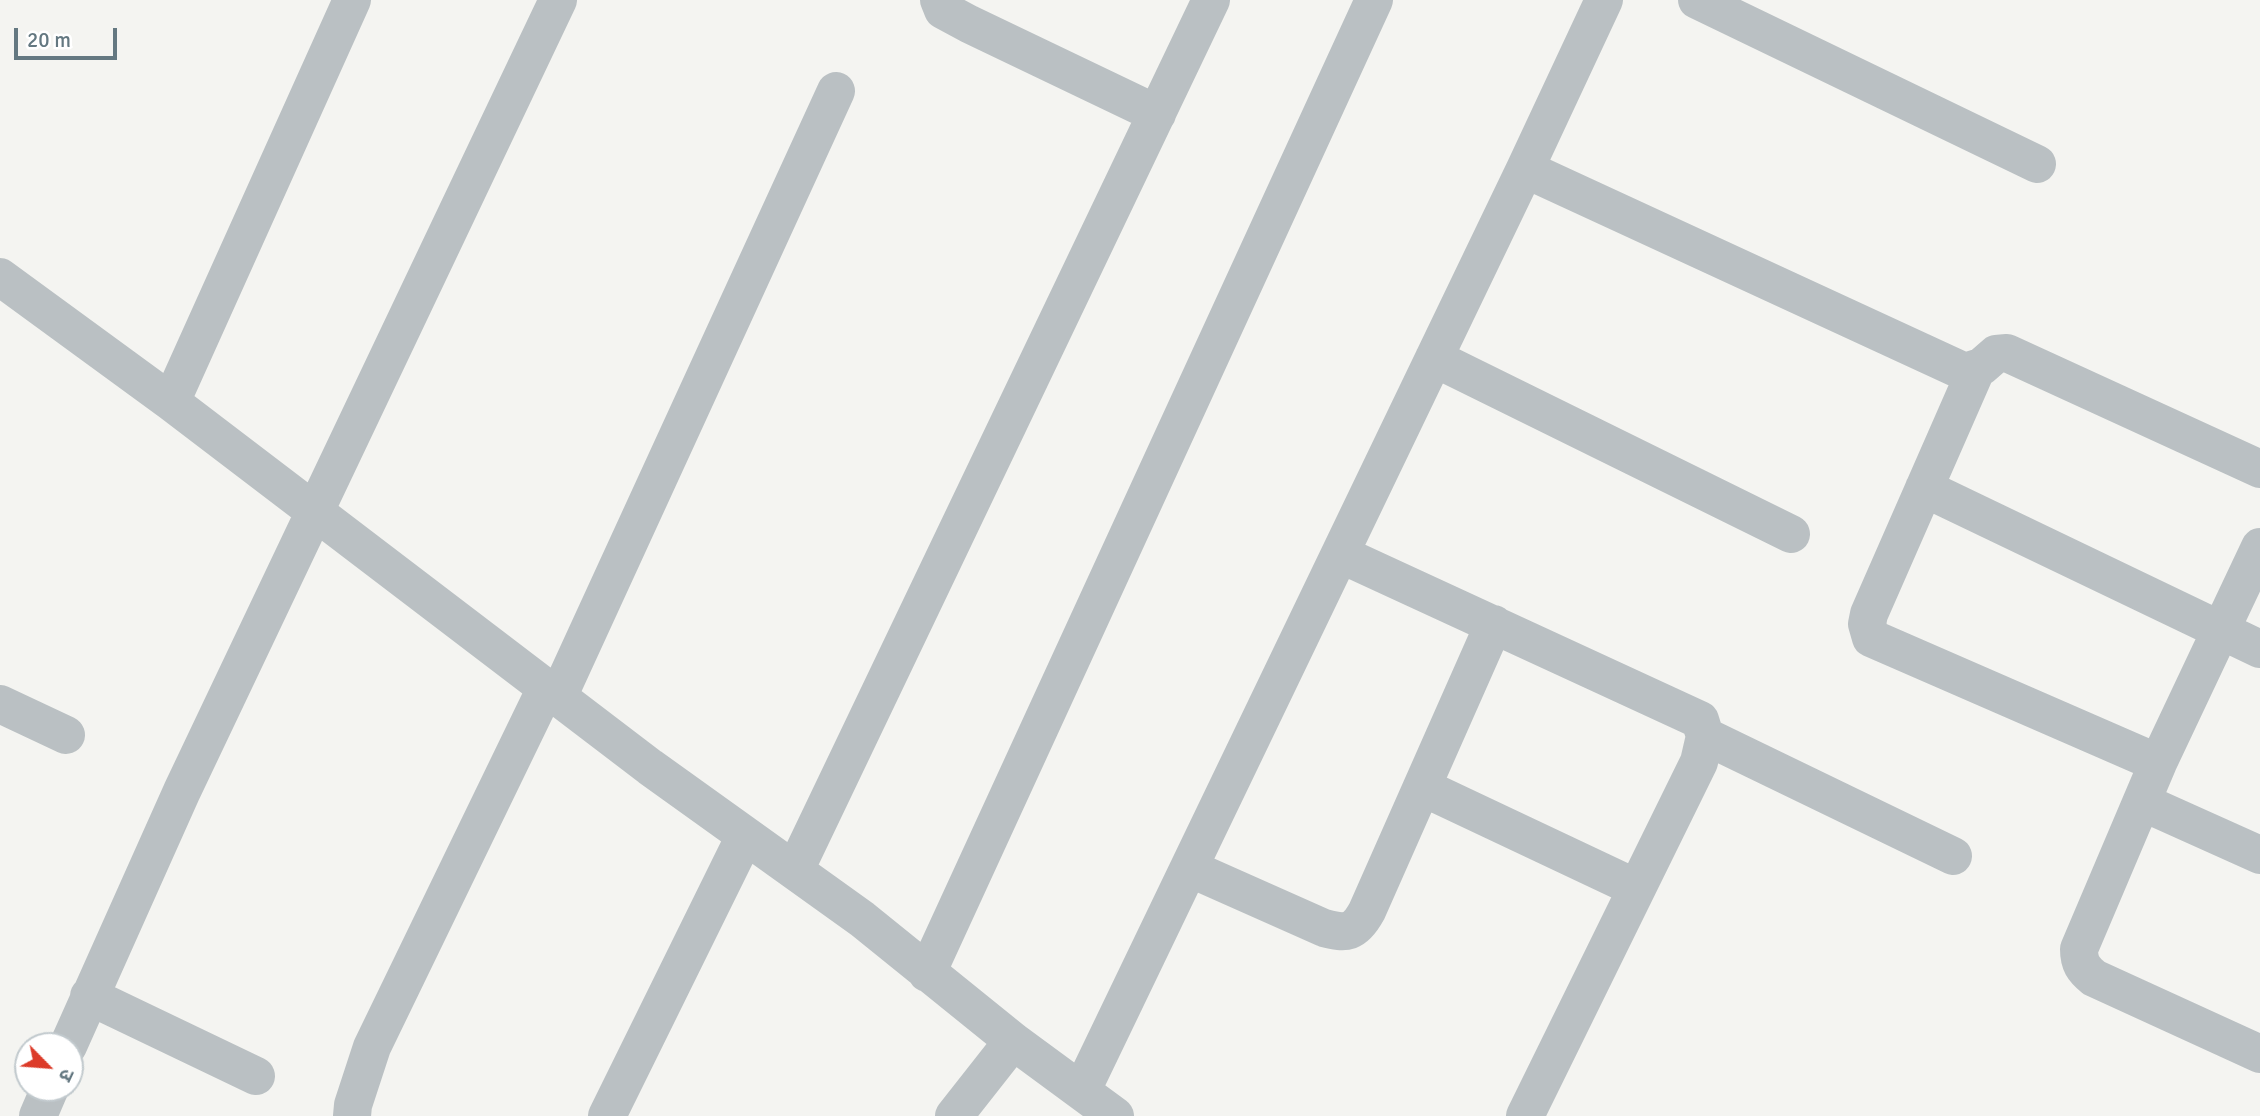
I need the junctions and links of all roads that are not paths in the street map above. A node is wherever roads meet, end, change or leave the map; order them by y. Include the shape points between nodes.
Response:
1 (352, 0) edge
2 (558, 0) edge
3 (939, 0) edge
4 (1210, 0) edge
5 (1374, 0) edge
6 (1604, 0) edge
7 (1697, 0) edge
8 (836, 91) dead end
9 (1157, 114) junction
10 (2037, 164) dead end
11 (1525, 169) junction
12 (0, 277) edge
13 (1434, 358) junction
14 (1976, 370) junction
15 (171, 402) junction
16 (2260, 469) edge
17 (1924, 488) junction
18 (315, 512) junction
19 (1791, 534) dead end
20 (2260, 547) edge
21 (1340, 554) junction
22 (1494, 624) junction
23 (2221, 631) junction
24 (2260, 649) edge
25 (552, 693) junction
26 (0, 704) edge
27 (66, 735) dead end
28 (1705, 736) junction
29 (2158, 764) junction
30 (1422, 787) junction
31 (2142, 802) junction
32 (745, 836) junction
33 (2260, 855) edge
34 (1953, 856) dead end
35 (1189, 867) junction
36 (795, 870) junction
37 (1636, 888) junction
38 (927, 973) junction
39 (89, 996) junction
40 (74, 1032) edge
41 (1013, 1041) junction
42 (2260, 1054) edge
43 (256, 1076) dead end
44 (1082, 1090) junction
45 (352, 1116) edge
46 (607, 1116) edge
47 (954, 1116) edge
48 (1115, 1116) edge
49 (1525, 1116) edge

1 - 15 street
2 - 18 street
3 - 9 street via 943,10 960,19
4 - 9 street
5 - 38 street
6 - 11 street
7 - 10 street
8 - 25 street
9 - 36 street
11 - 13 street
11 - 14 street via 1944,363 1965,372
12 - 15 street
13 - 19 street
13 - 21 street
14 - 16 street via 1996,354 2007,354
14 - 17 street
15 - 18 street
17 - 23 street
17 - 29 street via 1869,614 1871,638
18 - 25 street
18 - 39 street
20 - 23 street
21 - 22 street
21 - 35 street
22 - 28 street via 1700,720
22 - 30 street
23 - 24 street
23 - 29 street
25 - 32 street
25 - 45 street via 372,1047
26 - 27 street
28 - 34 street
28 - 37 street via 1699,762
29 - 31 street
30 - 35 street via 1367,911 1353,929 1324,928
30 - 37 street
31 - 33 street
31 - 42 street via 2079,949 2079,961 2094,978 2116,990
32 - 36 street
32 - 46 street
35 - 44 street
36 - 38 street
37 - 49 street
38 - 41 street
39 - 40 street
39 - 43 street
41 - 44 street
41 - 47 street
44 - 48 street

